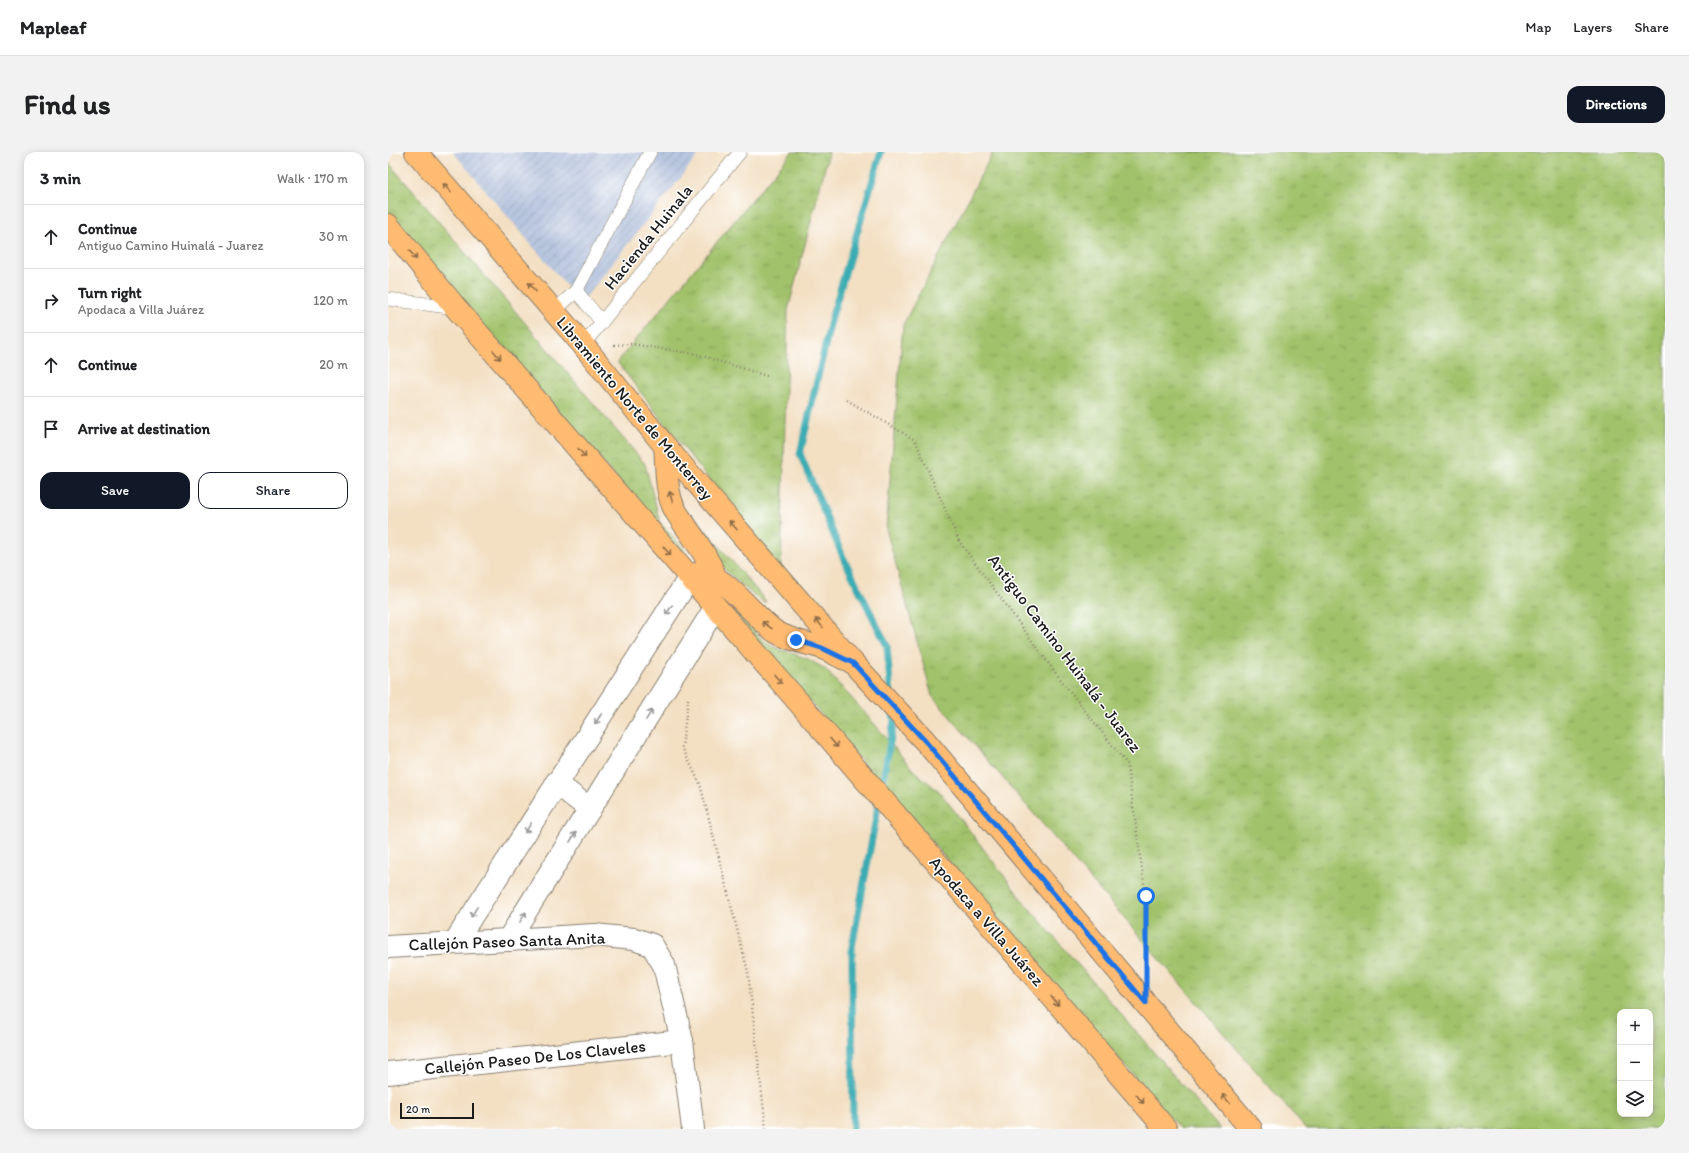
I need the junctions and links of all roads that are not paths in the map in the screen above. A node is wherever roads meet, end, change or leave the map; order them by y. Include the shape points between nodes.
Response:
1 (416, 152) edge
2 (650, 152) edge
3 (740, 152) edge
4 (392, 234) edge
5 (576, 291) junction
6 (388, 299) edge
7 (456, 308) junction
8 (554, 311) junction
9 (602, 322) junction
10 (583, 345) junction
11 (665, 446) junction
12 (690, 577) junction
13 (716, 578) junction
14 (715, 608) junction
15 (853, 663) junction
16 (556, 783) junction
17 (590, 809) junction
18 (508, 940) junction
19 (455, 942) junction
20 (388, 947) edge
21 (682, 1041) junction
22 (388, 1073) edge
23 (693, 1129) edge
24 (1166, 1129) edge
25 (1251, 1129) edge

8 -> 1 main road, Libramiento Norte de Monterrey
2 - 5 lane
3 - 9 lane, Hacienda Huinala
4 -> 7 main road
5 - 8 lane
5 - 9 lane
6 - 7 lane
7 -> 12 main road
8 - 10 main road, Libramiento Norte de Monterrey
9 - 10 lane, Hacienda Huinala
10 - 11 main road, Libramiento Norte de Monterrey
13 -> 11 main road via 671,500
15 -> 11 main road, Libramiento Norte de Monterrey
12 - 13 main road via 698,573
12 - 14 main road
12 -> 16 street
13 - 14 main road via 718,595
15 -> 13 main road via 822,648 777,633
17 -> 14 street
14 -> 24 main road, Apodaca a Villa Juárez
25 -> 15 main road via 926,742
16 - 17 street
16 -> 19 street
18 -> 17 street
18 - 19 street, Callejón Paseo Santa Anita
18 - 21 street, Callejón Paseo Santa Anita via 594,935 634,939 652,945 664,965
19 - 20 street, Callejón Paseo Santa Anita
21 - 22 street, Callejón Paseo De Los Claveles
21 - 23 street, Callejón Paseo Santa Anita

